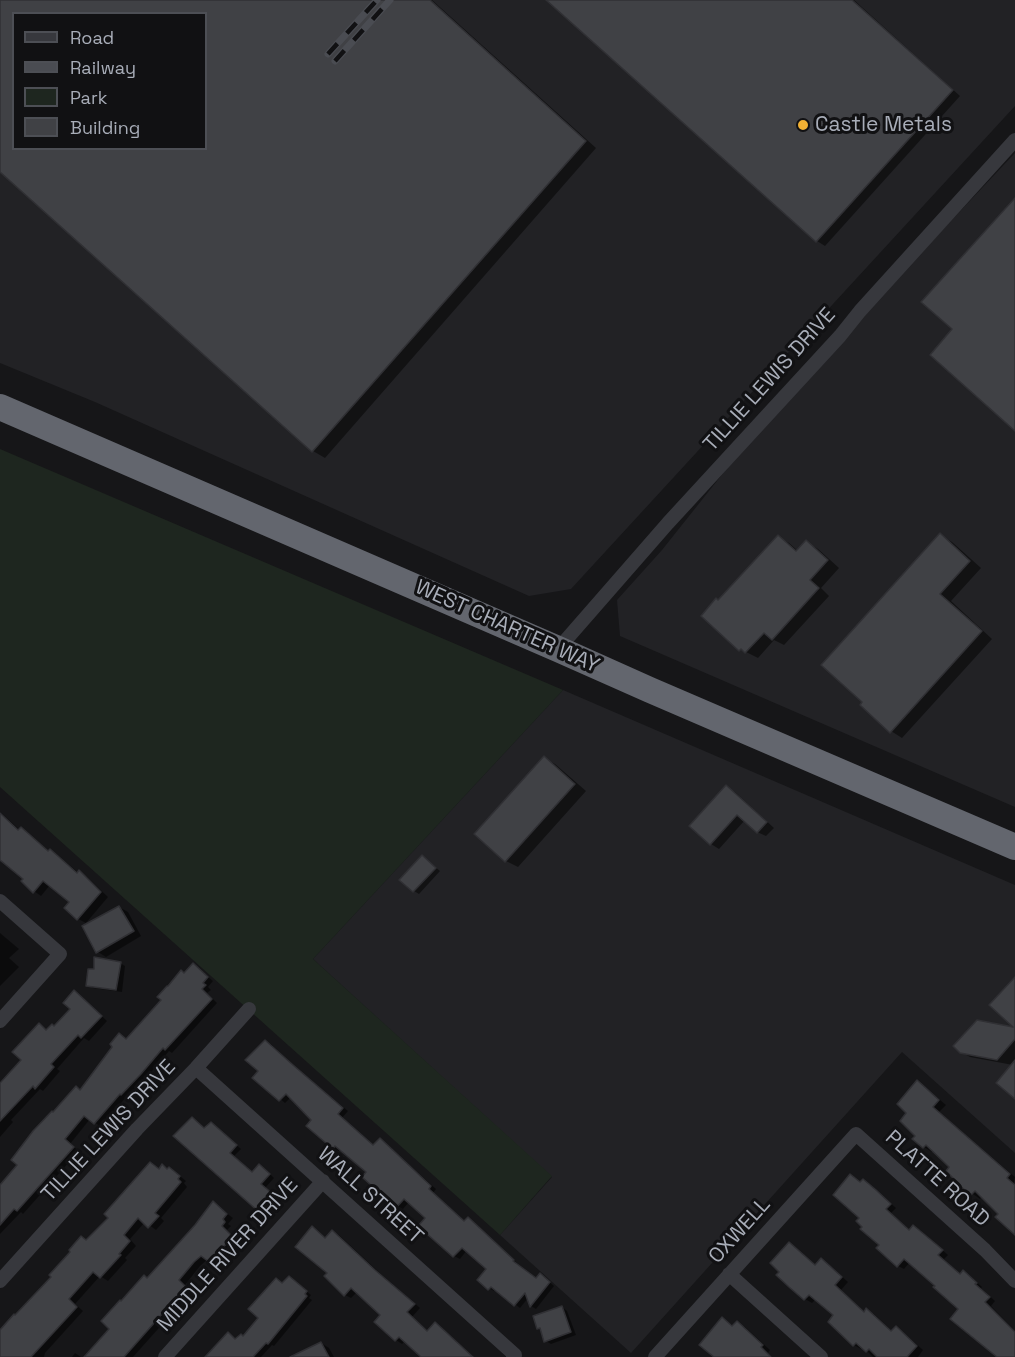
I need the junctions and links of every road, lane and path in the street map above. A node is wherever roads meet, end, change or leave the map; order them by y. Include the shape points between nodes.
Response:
1 (1015, 140) edge
2 (0, 407) edge
3 (558, 649) junction
4 (1015, 848) edge
5 (0, 901) edge
6 (249, 1010) dead end
7 (0, 1021) edge
8 (196, 1068) junction
9 (856, 1134) joint
10 (322, 1181) junction
11 (729, 1274) junction
12 (1, 1279) edge
13 (1015, 1281) edge
14 (514, 1356) edge
15 (165, 1357) edge
16 (655, 1357) edge
17 (821, 1357) edge

1 - 3 street, TILLIE LEWIS DRIVE
2 - 3 highway, WEST CHARTER WAY
3 - 4 highway, WEST CHARTER WAY
5 - 7 street via 60,954
6 - 8 street, TILLIE LEWIS DRIVE
8 - 10 street, WALL STREET
8 - 12 street, TILLIE LEWIS DRIVE
9 - 11 street, OXWELL
9 - 13 street, PLATTE ROAD
10 - 14 street, WALL STREET
10 - 15 street, MIDDLE RIVER DRIVE
11 - 16 street, OXWELL
11 - 17 street

